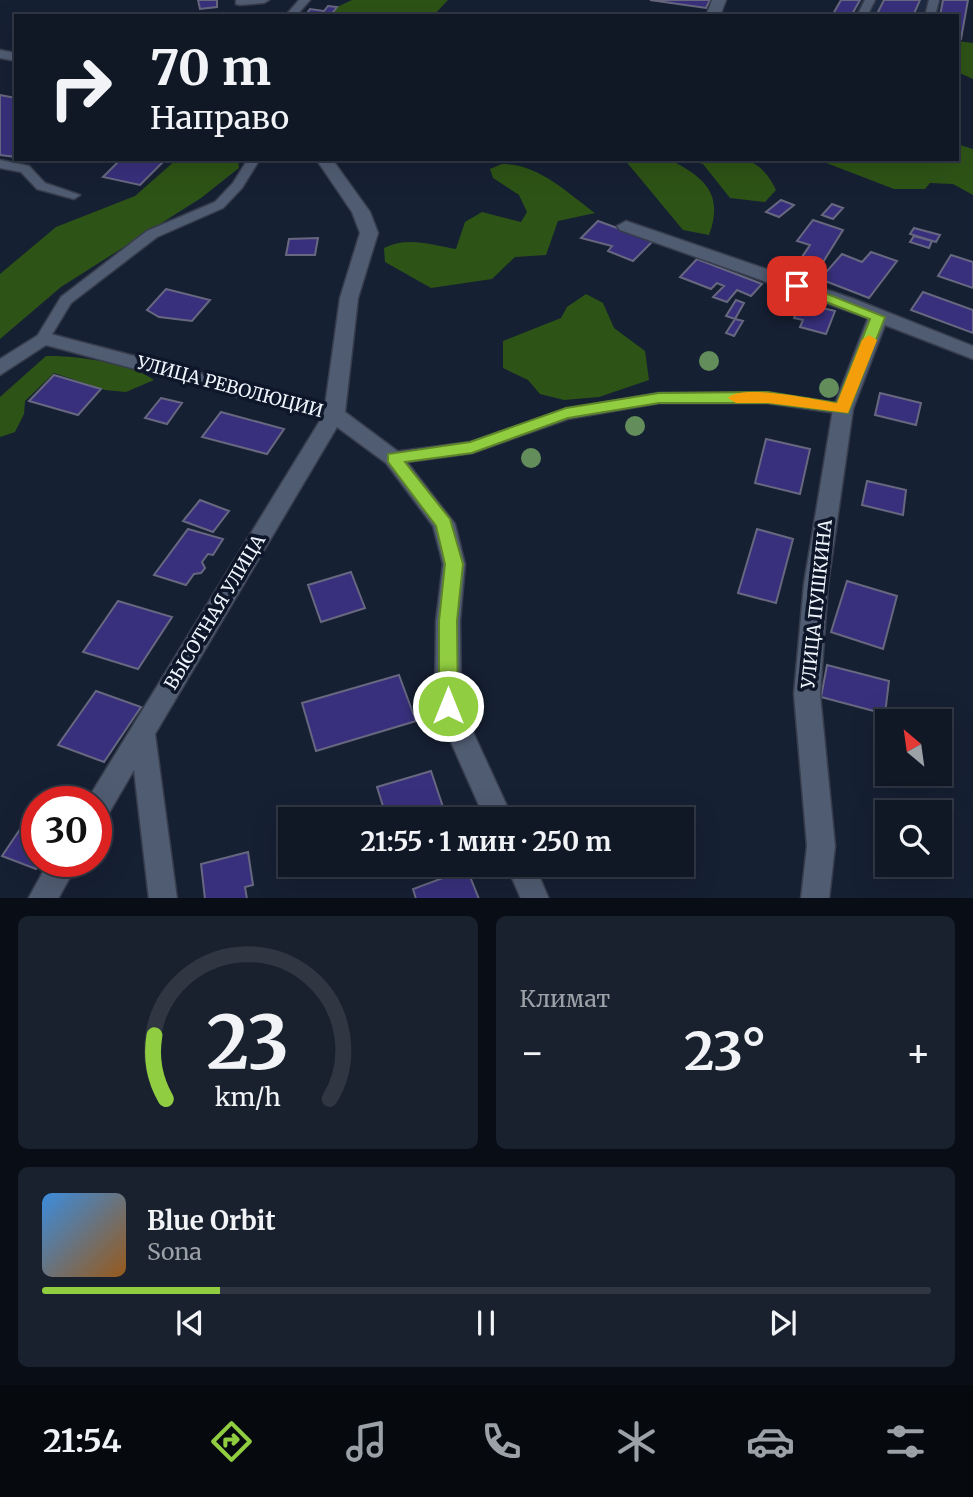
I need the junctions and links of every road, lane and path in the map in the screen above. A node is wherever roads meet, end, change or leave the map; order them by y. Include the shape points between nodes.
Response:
1 (264, 0) edge
2 (305, 0) edge
3 (240, 2) dead end
4 (292, 14) edge
5 (253, 161) edge
6 (325, 161) edge
7 (0, 164) edge
8 (74, 195) dead end
9 (626, 226) dead end
10 (878, 317) junction
11 (43, 338) junction
12 (973, 353) edge
13 (0, 368) edge
14 (843, 409) junction
15 (334, 415) junction
16 (394, 458) junction
17 (142, 733) junction
18 (110, 786) edge
19 (494, 807) edge
20 (55, 877) edge
21 (526, 877) edge
22 (43, 898) edge
23 (163, 898) edge
24 (535, 898) edge
25 (815, 898) edge

1 - 3 lane
2 - 4 lane
5 - 11 lane via 219,205 152,234 66,300
6 - 15 street via 361,212 369,233 349,298
7 - 8 lane via 25,169 41,186
9 - 10 street
10 - 12 street
10 - 14 street, УЛИЦА ПУШКИНА
11 - 13 street
11 - 15 street, УЛИЦА РЕВОЛЮЦИИ
14 - 16 lane via 768,398 659,398 566,414 472,447
14 - 25 street, УЛИЦА ПУШКИНА via 816,584 807,694 821,846
15 - 16 street, УЛИЦА РЕВОЛЮЦИИ
15 - 17 street, ВЫСОТНАЯ УЛИЦА
16 - 19 street, УЛИЦА РЕВОЛЮЦИИ via 444,524 454,564 448,621 448,706
17 - 18 street, ВЫСОТНАЯ УЛИЦА
17 - 23 street
20 - 22 street
21 - 24 street

